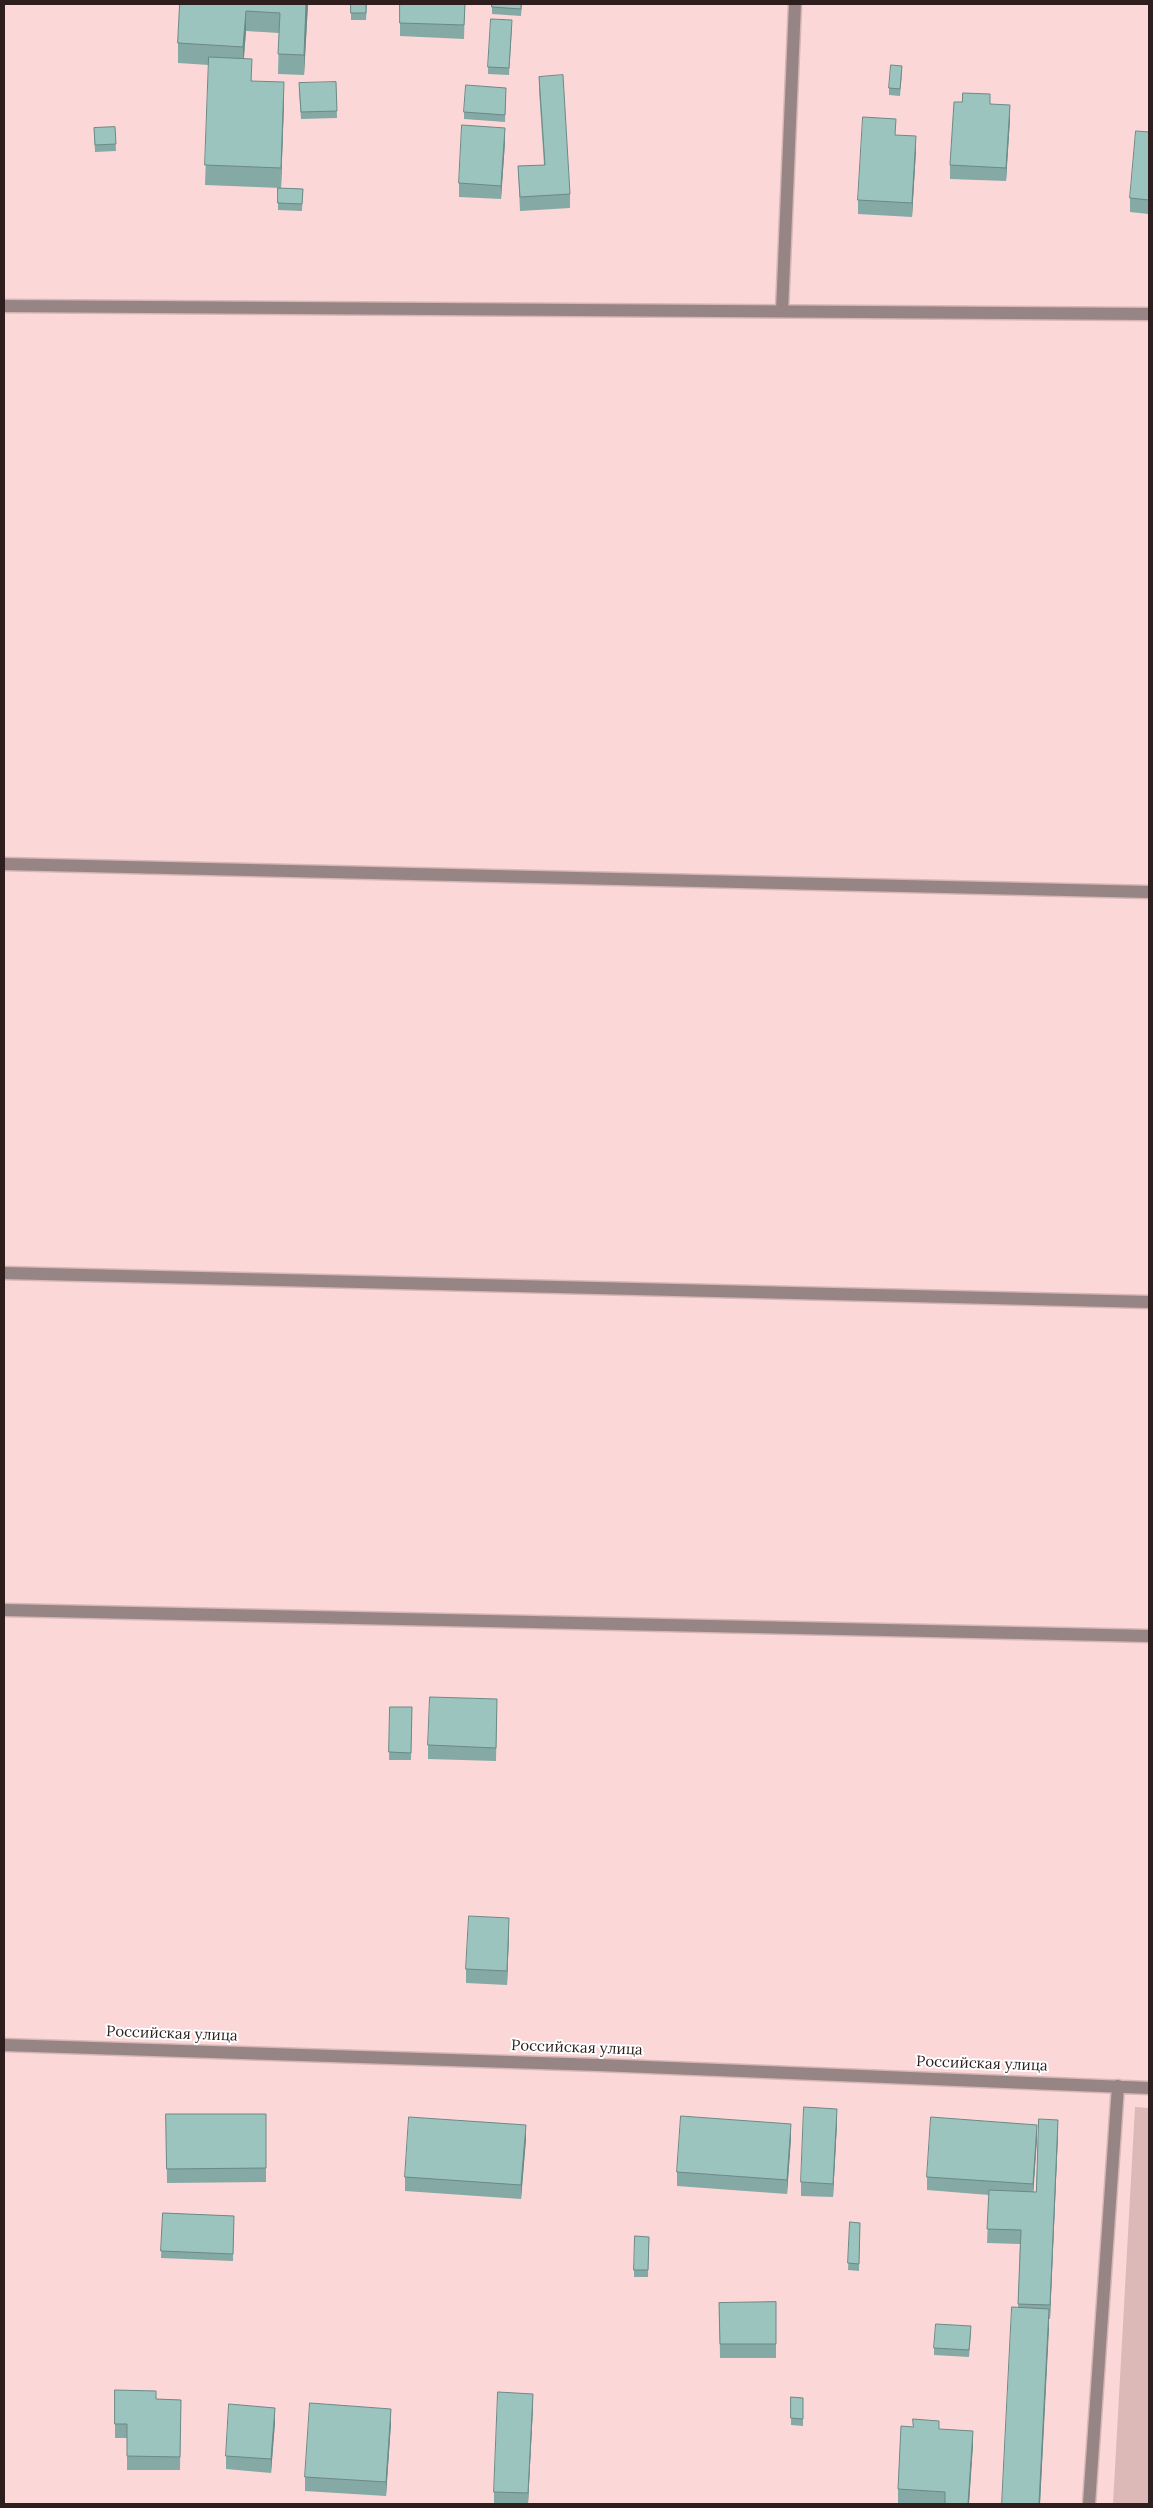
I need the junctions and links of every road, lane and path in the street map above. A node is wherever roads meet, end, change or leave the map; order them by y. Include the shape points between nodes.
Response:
1 (795, 4) edge
2 (4, 306) edge
3 (782, 311) junction
4 (1149, 314) edge
5 (4, 864) edge
6 (1149, 892) edge
7 (4, 1273) edge
8 (1149, 1302) edge
9 (4, 1610) edge
10 (1149, 1636) edge
11 (4, 2045) edge
12 (1118, 2086) junction
13 (1149, 2088) edge
14 (1089, 2504) edge

1 - 3 street
2 - 3 street
3 - 4 street
5 - 6 street
7 - 8 street
9 - 10 street
11 - 12 street, Российская улица via 599,2064
12 - 13 street, Российская улица
12 - 14 street

